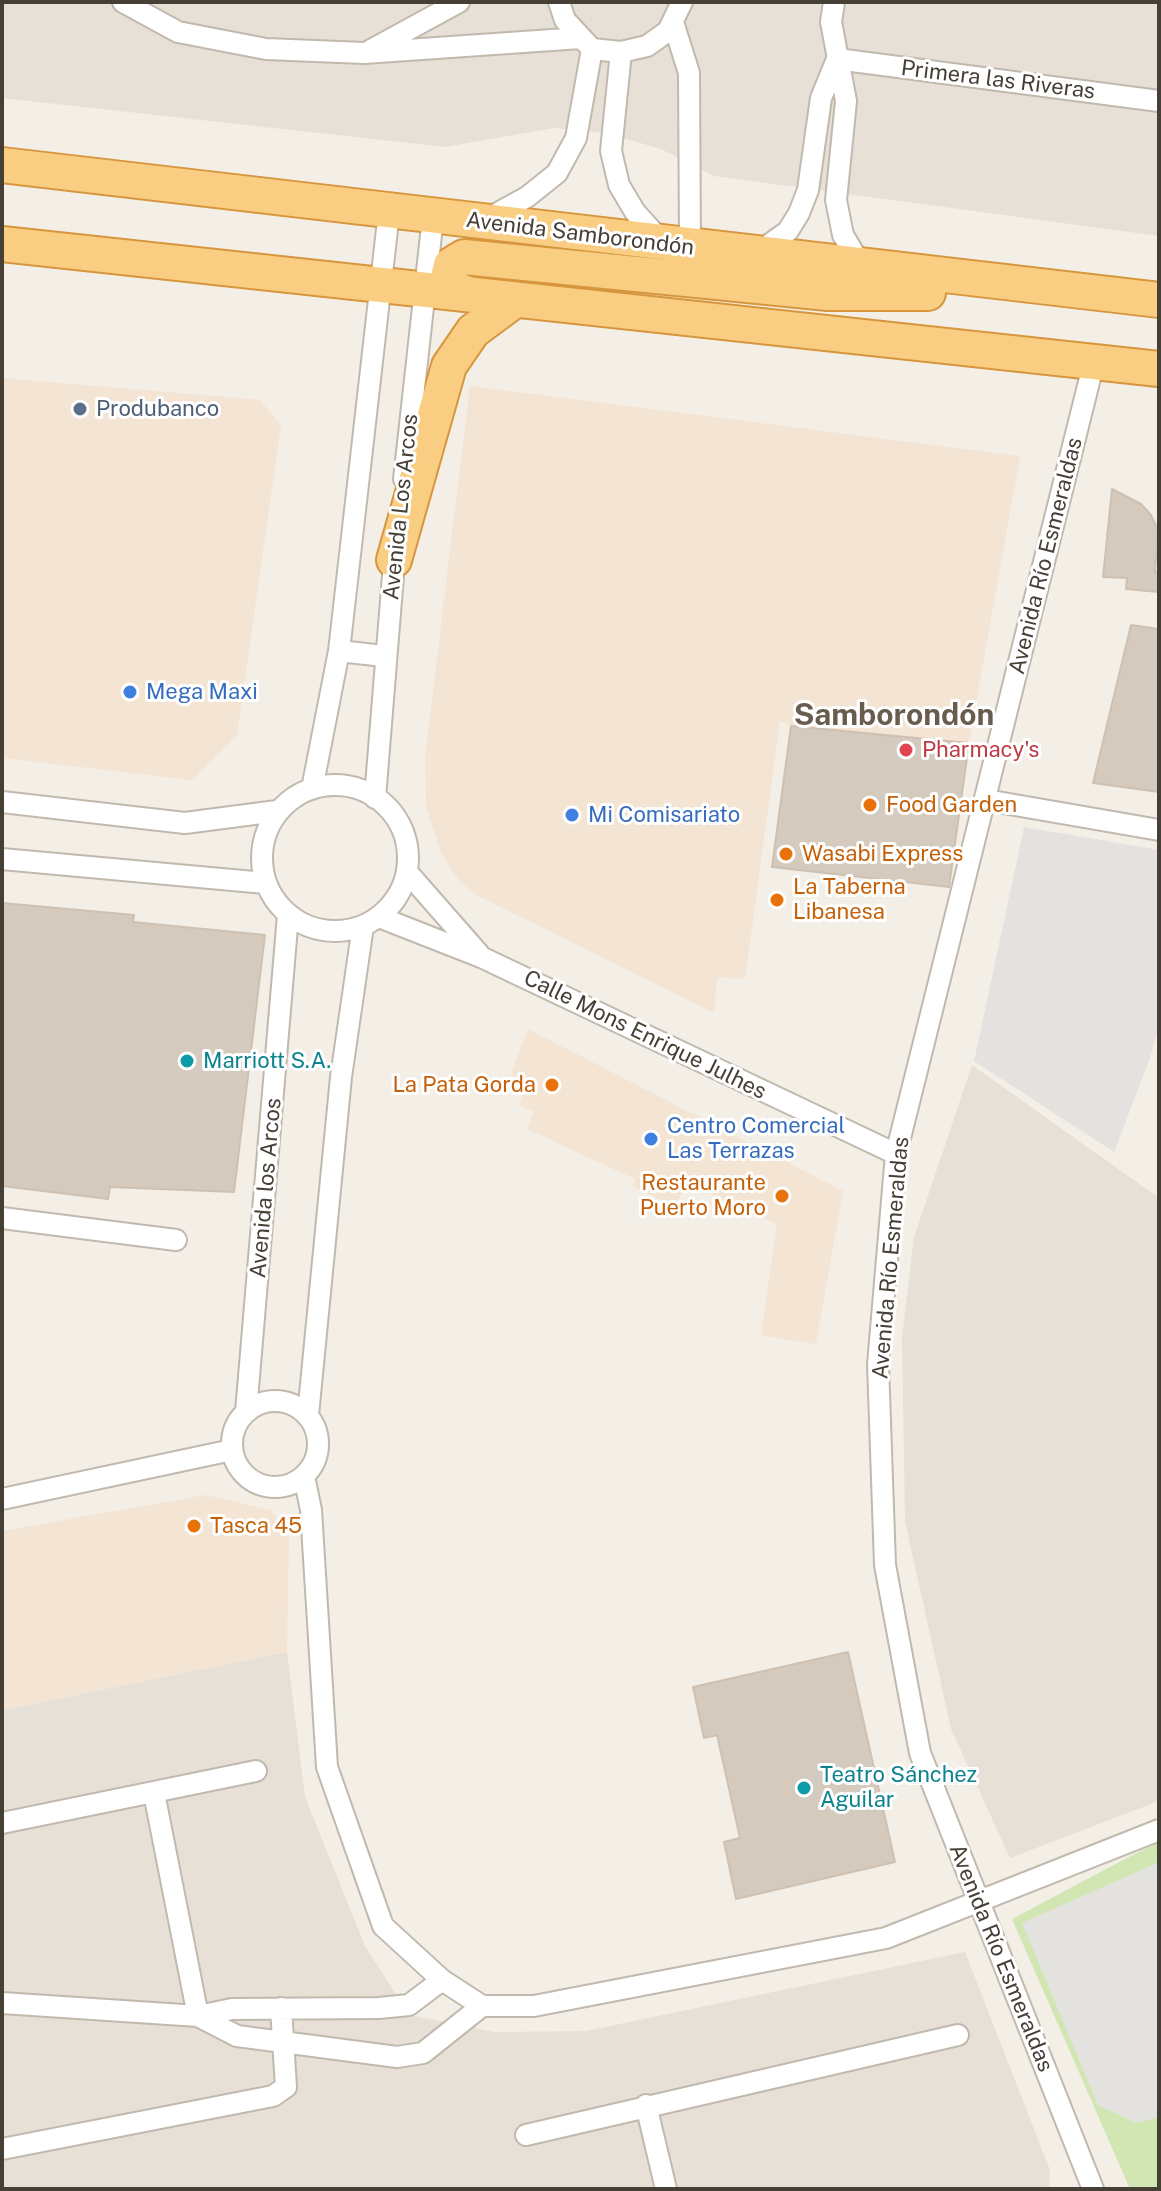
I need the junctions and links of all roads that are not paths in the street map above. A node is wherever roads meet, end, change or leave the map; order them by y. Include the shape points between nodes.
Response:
1 (123, 2) edge
2 (459, 2) edge
3 (559, 2) edge
4 (682, 2) edge
5 (834, 2) edge
6 (673, 22) junction
7 (587, 43) junction
8 (621, 52) junction
9 (364, 53) junction
10 (837, 59) junction
11 (1159, 101) edge
12 (2, 165) edge
13 (389, 212) junction
14 (433, 217) junction
15 (481, 223) junction
16 (2, 244) edge
17 (676, 245) junction
18 (755, 255) junction
19 (862, 267) junction
20 (380, 285) junction
21 (425, 290) junction
22 (466, 293) junction
23 (1101, 293) junction
24 (515, 300) junction
25 (1159, 300) edge
26 (1094, 362) junction
27 (1159, 369) edge
28 (394, 560) junction
29 (339, 651) junction
30 (384, 656) junction
31 (312, 789) junction
32 (375, 798) junction
33 (986, 800) junction
34 (2, 802) edge
35 (277, 811) junction
36 (1159, 830) edge
37 (2, 859) edge
38 (408, 873) junction
39 (265, 883) junction
40 (288, 915) junction
41 (371, 921) junction
42 (481, 957) junction
43 (896, 1154) junction
44 (2, 1218) edge
45 (176, 1240) dead end
46 (246, 1412) junction
47 (308, 1415) junction
48 (232, 1450) junction
49 (304, 1476) junction
50 (2, 1499) edge
51 (256, 1771) dead end
52 (154, 1793) junction
53 (2, 1823) edge
54 (1159, 1830) edge
55 (976, 1903) junction
56 (442, 1980) junction
57 (2, 2003) edge
58 (482, 2006) junction
59 (281, 2008) junction
60 (198, 2016) junction
61 (958, 2035) dead end
62 (282, 2043) junction
63 (646, 2105) junction
64 (526, 2135) dead end
65 (2, 2149) edge
66 (666, 2189) edge
67 (1093, 2189) edge

1 - 9 street via 178,32 266,49
2 - 9 street
3 - 7 street via 565,20
4 - 6 street
5 - 10 street via 831,22
6 - 8 street via 647,46
6 - 17 street via 689,73
7 - 8 street
7 - 9 street
7 - 15 street via 576,138 557,173
8 - 17 street via 611,151 619,185 635,212
10 - 11 street, Primera las Riveras
10 - 18 street via 821,98 808,190 799,213 788,231
10 - 19 street via 846,101 837,209 843,235
12 - 13 highway, Avenida Samborondón
13 - 14 highway, Avenida Samborondón
13 - 20 street, Avenida Los Arcos
14 - 15 highway, Avenida Samborondón
14 - 21 street, Avenida Los Arcos
15 - 17 highway, Avenida Samborondón
16 - 20 highway
17 - 18 highway, Avenida Samborondón
18 - 19 highway, Avenida Samborondón
19 - 23 highway, Avenida Samborondón
20 - 21 highway
20 - 29 street, Avenida Los Arcos
21 - 22 highway
21 - 28 street, Avenida Los Arcos
22 - 23 highway via 456,291 448,278 451,265 464,257 828,293
22 - 24 highway
23 - 25 highway, Avenida Samborondón
24 - 26 highway
24 - 28 highway via 473,331 449,366
26 - 27 highway
26 - 33 street, Avenida Río Esmeraldas
28 - 30 street, Avenida Los Arcos
29 - 30 street
29 - 31 street, Avenida Los Arcos
30 - 32 street, Avenida Los Arcos
31 - 32 street via 345,784
31 - 35 street
32 - 38 street via 406,838
33 - 36 street
33 - 43 street, Avenida Río Esmeraldas
34 - 35 street via 185,823
35 - 39 street via 260,858
37 - 39 street
38 - 41 street via 397,897
38 - 42 street, Calle Mons Enrique Julhes
39 - 40 street
40 - 41 street via 324,931 344,931
40 - 46 street, Avenida los Arcos
41 - 42 street, Calle Mons Enrique Julhes
41 - 47 street via 341,1077
42 - 43 street, Calle Mons Enrique Julhes
43 - 55 street, Avenida Río Esmeraldas via 878,1364 885,1565 920,1753
44 - 45 street
46 - 47 street via 278,1401
46 - 48 street
47 - 49 street via 318,1446
48 - 49 street via 237,1465 260,1485 275,1488
48 - 50 street
49 - 56 street via 311,1510 327,1767 383,1926
51 - 52 street
52 - 53 street
52 - 60 street
54 - 55 street
55 - 58 street via 886,1938 534,2006
55 - 67 street, Avenida Río Esmeraldas
56 - 58 street
56 - 59 street via 409,2005
57 - 60 street
58 - 62 street via 423,2053 397,2057
59 - 60 street
59 - 62 street
60 - 62 street via 237,2036
61 - 63 street
62 - 65 street via 286,2087 273,2096
63 - 64 street
63 - 66 street

